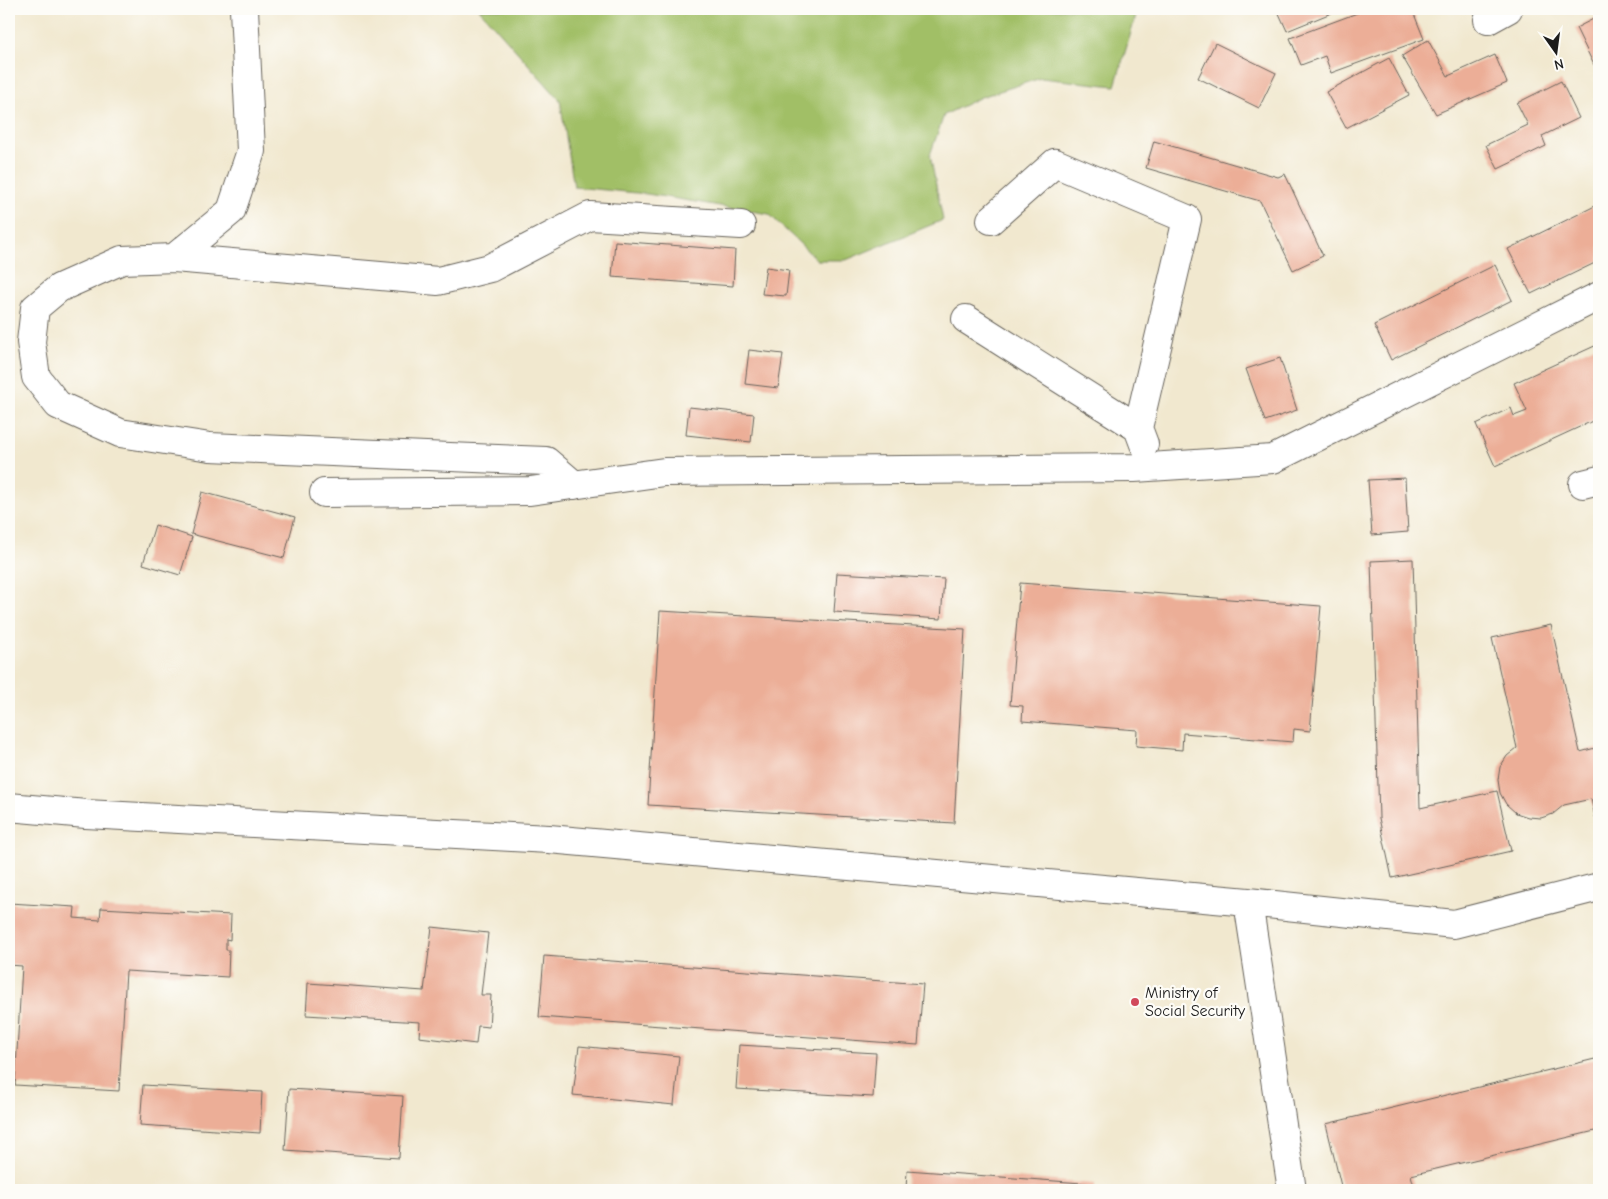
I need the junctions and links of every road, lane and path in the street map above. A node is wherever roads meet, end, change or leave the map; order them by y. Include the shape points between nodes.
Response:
1 (244, 9) edge
2 (991, 220) dead end
3 (741, 225) dead end
4 (174, 258) junction
5 (1599, 296) edge
6 (966, 319) dead end
7 (1138, 428) junction
8 (1153, 467) junction
9 (574, 485) junction
10 (324, 493) dead end
11 (9, 807) edge
12 (1599, 887) edge
13 (1248, 902) junction
14 (1292, 1190) edge

1 - 4 street via 251,151 231,211
2 - 7 street via 1055,163 1186,219
3 - 4 street via 590,216 490,268 438,281
4 - 9 street via 122,260 59,288 35,308 31,342 36,377 58,405 120,433 210,447 546,461
5 - 8 street via 1273,459
6 - 7 street
7 - 8 street
8 - 9 street via 664,472
9 - 10 street via 530,491
11 - 13 street via 549,839
12 - 13 street via 1454,924
13 - 14 street

